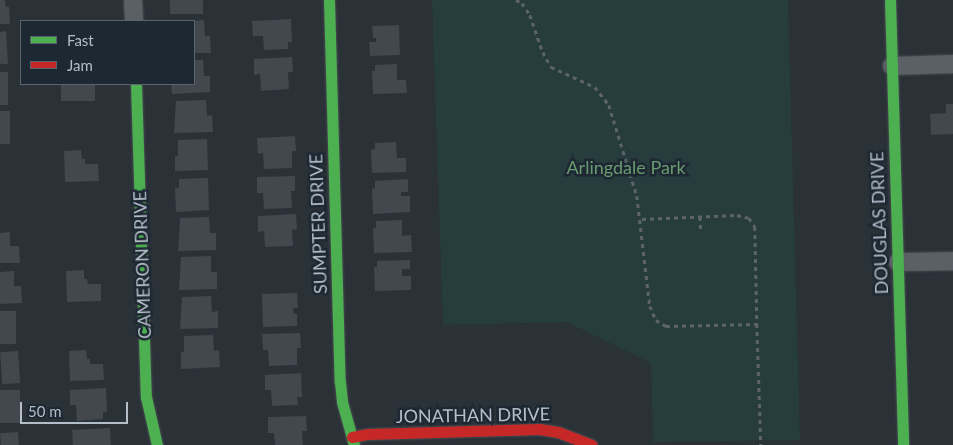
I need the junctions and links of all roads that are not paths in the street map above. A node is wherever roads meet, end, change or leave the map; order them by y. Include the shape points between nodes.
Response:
1 (133, 0) edge
2 (330, 0) edge
3 (890, 0) edge
4 (134, 20) edge
5 (953, 64) edge
6 (892, 66) junction
7 (136, 85) edge
8 (953, 261) edge
9 (898, 262) junction
10 (557, 438) edge
11 (353, 441) edge
12 (157, 445) edge
13 (592, 445) edge
14 (903, 445) edge

1 - 4 street
2 - 11 street, SUMPTER DRIVE via 340,382
3 - 6 street, DOUGLAS DRIVE
5 - 6 street
6 - 9 street, DOUGLAS DRIVE
7 - 12 street, CAMERON DRIVE via 146,397
8 - 9 street
9 - 14 street, DOUGLAS DRIVE
10 - 11 street, JONATHAN DRIVE via 524,428 368,434
10 - 13 street, JONATHAN DRIVE

